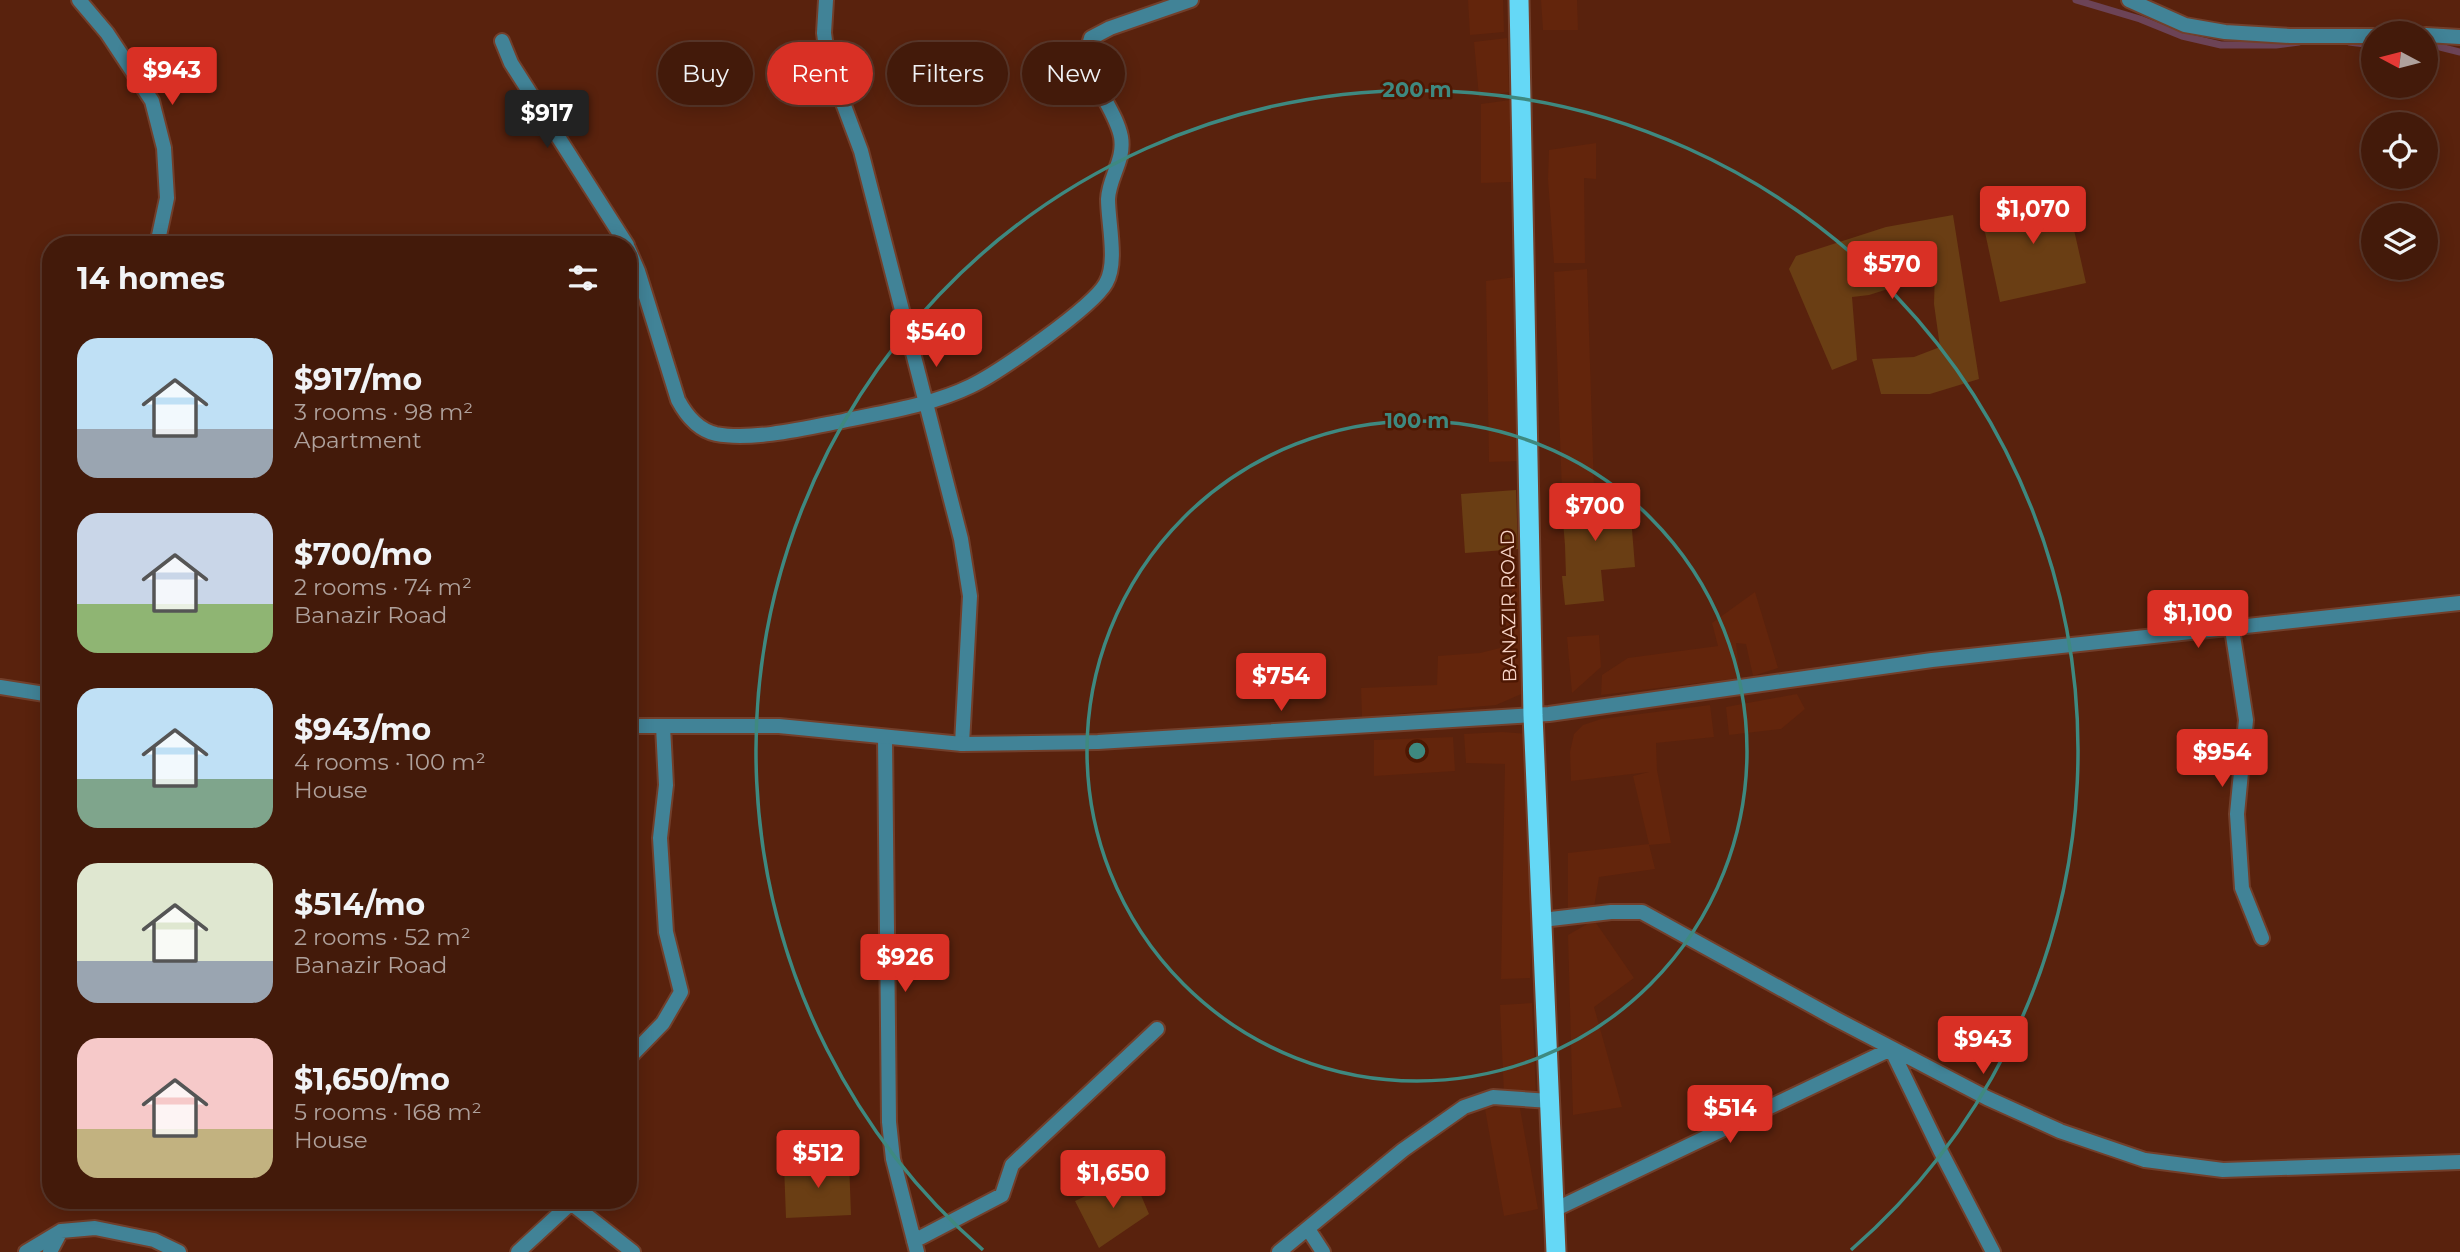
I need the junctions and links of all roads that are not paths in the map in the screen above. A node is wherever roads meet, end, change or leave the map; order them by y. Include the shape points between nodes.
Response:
1 (79, 0) edge
2 (826, 0) edge
3 (1191, 0) edge
4 (1519, 0) edge
5 (2129, 0) edge
6 (2361, 36) edge
7 (2438, 36) edge
8 (2460, 37) edge
9 (502, 41) dead end
10 (158, 236) edge
11 (622, 236) edge
12 (637, 268) edge
13 (927, 402) junction
14 (2460, 603) edge
15 (2232, 629) junction
16 (0, 687) edge
17 (42, 694) edge
18 (1533, 715) junction
19 (637, 726) edge
20 (663, 726) junction
21 (885, 737) junction
22 (962, 744) junction
23 (1542, 920) junction
24 (2262, 937) dead end
25 (1157, 1029) dead end
26 (1891, 1049) junction
27 (637, 1050) edge
28 (1550, 1101) junction
29 (2460, 1162) edge
30 (564, 1209) edge
31 (580, 1209) edge
32 (1554, 1210) junction
33 (1308, 1229) junction
34 (61, 1231) junction
35 (915, 1247) edge
36 (26, 1252) edge
37 (50, 1252) edge
38 (179, 1252) edge
39 (518, 1252) edge
40 (633, 1252) edge
41 (1279, 1252) edge
42 (1323, 1252) edge
43 (1556, 1252) edge
44 (1993, 1252) edge

1 - 10 street via 107,33 152,102 164,148 167,198
2 - 13 street via 828,63 861,151
3 - 13 street via 1110,28 1091,38 1087,49 1090,68 1122,147 1108,197 1111,269 1106,284 1090,302 1002,367 971,386
4 - 18 highway, BANAZIR ROAD
5 - 6 street via 2185,25 2225,32
7 - 8 street
9 - 11 street via 511,63
12 - 13 street via 678,400 686,416 715,434 789,431
13 - 22 street via 961,539 970,596
14 - 15 street
15 - 18 street via 1932,660
15 - 24 street via 2246,720 2237,814 2242,888
16 - 17 street
18 - 22 street via 1098,742
18 - 23 highway, BANAZIR ROAD
19 - 20 street
20 - 21 street via 779,726
20 - 27 street via 666,785 660,838 666,933 681,992 663,1023
21 - 22 street
21 - 35 street via 890,1122 893,1159
23 - 26 street via 1642,912
23 - 28 highway, BANAZIR ROAD
25 - 35 street via 1012,1165 1002,1195
26 - 29 street via 2060,1130 2145,1160 2223,1170
26 - 32 street
26 - 44 street
28 - 32 highway, BANAZIR ROAD
28 - 33 street via 1493,1097 1464,1107 1403,1150
30 - 39 street
31 - 40 street
32 - 43 highway, BANAZIR ROAD
33 - 41 street
33 - 42 street
34 - 36 street
34 - 37 street
34 - 38 street via 95,1228 154,1240

